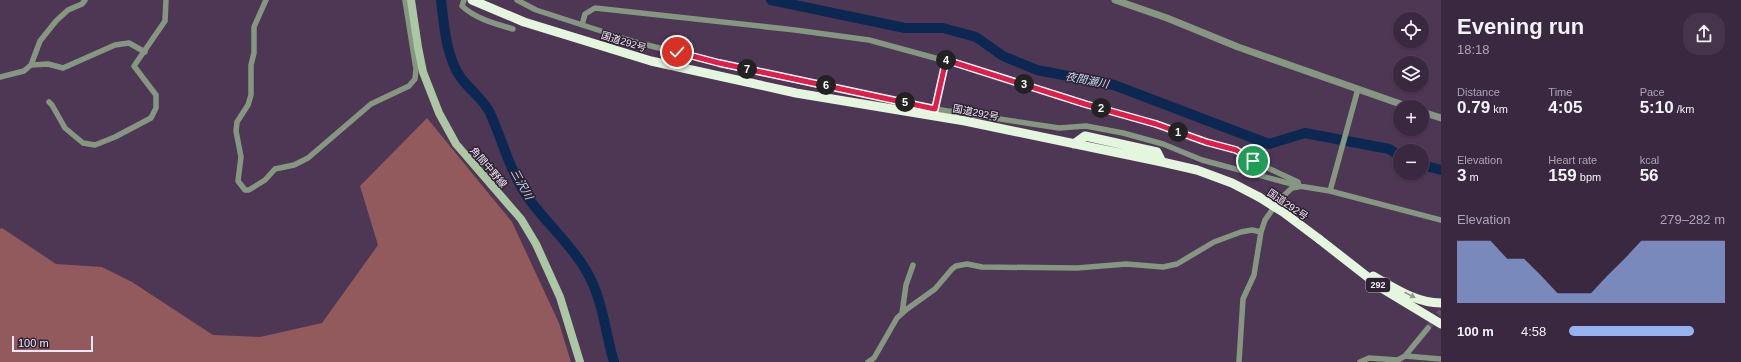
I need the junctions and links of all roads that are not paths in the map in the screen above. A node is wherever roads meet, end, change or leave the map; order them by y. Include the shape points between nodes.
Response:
1 (85, 0) edge
2 (166, 0) edge
3 (266, 0) edge
4 (405, 0) edge
5 (411, 0) edge
6 (464, 0) edge
7 (473, 0) edge
8 (517, 0) edge
9 (1115, 0) edge
10 (582, 25) junction
11 (514, 29) dead end
12 (145, 52) junction
13 (946, 60) junction
14 (31, 65) junction
15 (0, 77) edge
16 (1358, 89) junction
17 (1393, 101) edge
18 (49, 102) dead end
19 (935, 109) junction
20 (1429, 114) edge
21 (1441, 118) edge
22 (1299, 186) junction
23 (1331, 189) junction
24 (1441, 220) edge
25 (1261, 232) junction
26 (1351, 264) junction
27 (913, 265) dead end
28 (1441, 302) edge
29 (902, 313) junction
30 (1441, 324) edge
31 (1428, 328) tunnel mouth
32 (1405, 356) junction
33 (1441, 359) edge
34 (580, 362) edge
35 (868, 362) edge
36 (1239, 362) edge
37 (1360, 362) edge

1 - 14 street via 56,21 40,41
2 - 12 street via 165,20
3 - 4 street via 254,26 252,96 237,122 236,131 241,157 238,180 245,190 265,180 275,169 294,165 308,158 371,104 409,86 415,79 416,69
5 - 34 main road, 角間中野線 via 423,72 440,113 456,144 521,219 536,244 560,297
6 - 11 street via 462,6 469,12 495,24
7 - 26 highway, 国道292号 / 292, bridge via 524,22 651,61 796,93 966,121 1197,170 1232,183 1259,197 1283,212
8 - 10 street via 536,10
9 - 16 street
10 - 13 street via 585,14 595,8 868,40
10 - 19 street via 635,42 719,63
12 - 14 street via 129,43 115,45 63,68 48,64
12 - 18 street via 134,66 156,95 156,108 151,118 115,137 95,145 83,142 65,128
13 - 19 street
13 - 22 street via 1236,150 1298,182
14 - 15 street via 24,71
16 - 17 street
16 - 23 street
19 - 22 street via 1059,128 1086,126 1123,133 1163,144 1202,160
20 - 21 street
22 - 23 street
22 - 25 street via 1292,188 1280,199 1265,220
23 - 24 street
25 - 29 street via 1241,232 1214,242 1177,264 1163,268 1126,264 1077,268 982,267 966,264 956,266 935,289
25 - 36 street via 1254,275 1244,299
26 -> 28 highway via 1413,298 1432,303
26 - 30 highway, 国道292号 / 292 via 1383,289
27 - 29 street via 906,285
29 - 35 street via 892,325 874,358
31 - 32 street
32 - 33 street
32 - 37 street via 1398,360 1369,358

